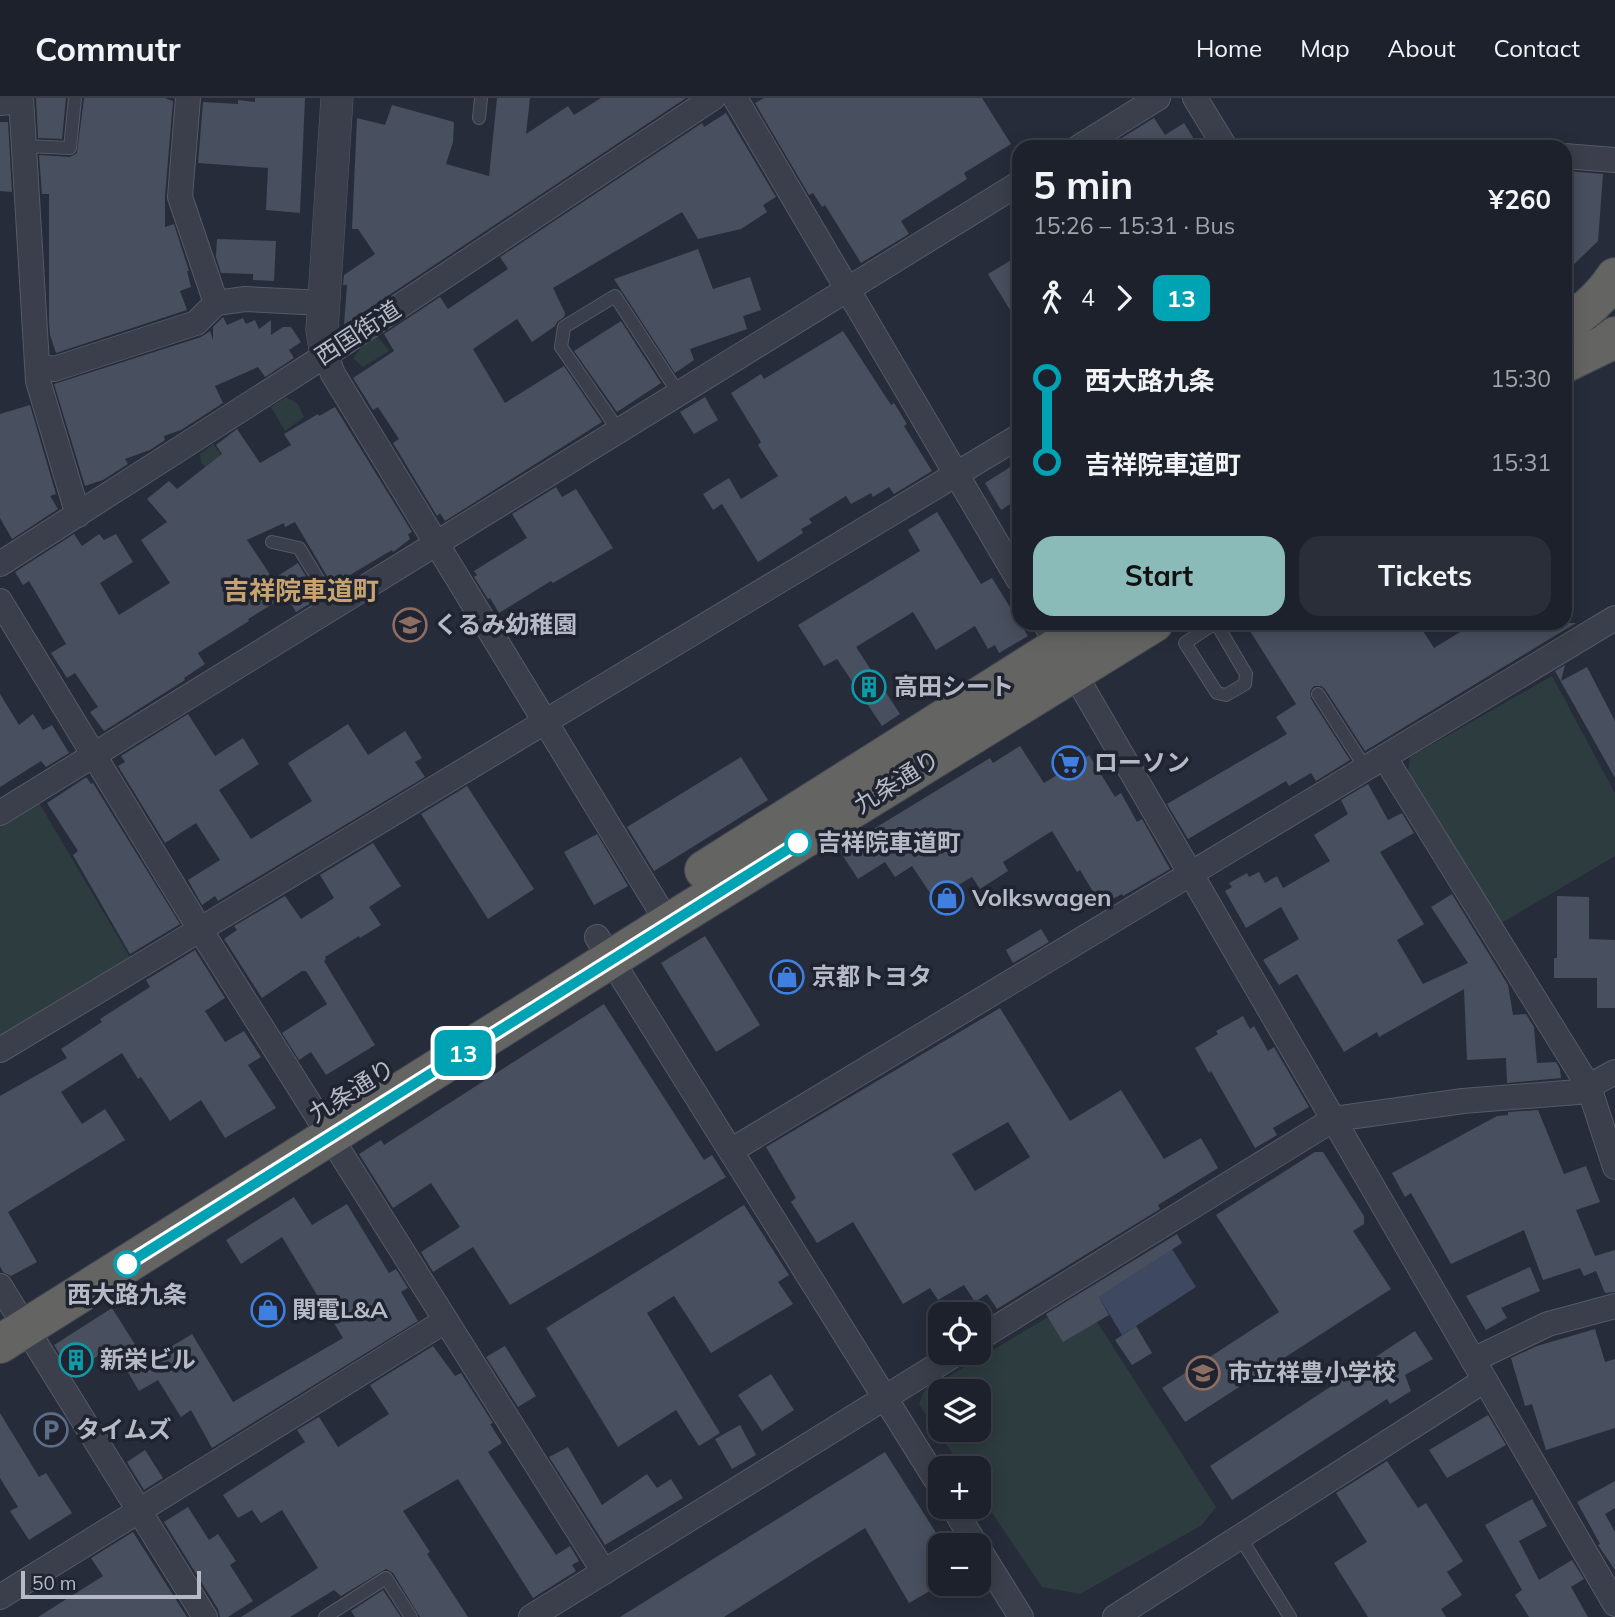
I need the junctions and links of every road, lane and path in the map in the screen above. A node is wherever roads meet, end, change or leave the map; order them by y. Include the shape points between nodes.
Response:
1 (75, 98) edge
2 (188, 98) edge
3 (337, 98) edge
4 (481, 98) edge
5 (713, 98) edge
6 (735, 98) edge
7 (1158, 98) edge
8 (1195, 98) edge
9 (14, 101) edge
10 (479, 118) dead end
11 (1090, 140) edge
12 (1221, 140) edge
13 (25, 146) junction
14 (1572, 157) edge
15 (1615, 160) edge
16 (1012, 188) edge
17 (1615, 277) edge
18 (849, 290) junction
19 (216, 303) junction
20 (323, 303) junction
21 (1572, 320) edge
22 (1615, 336) edge
23 (326, 355) junction
24 (1572, 360) edge
25 (38, 366) junction
26 (679, 394) junction
27 (619, 431) junction
28 (1012, 441) edge
29 (956, 475) junction
30 (78, 515) junction
31 (272, 542) dead end
32 (435, 545) junction
33 (0, 564) edge
34 (1012, 569) edge
35 (0, 601) edge
36 (335, 607) junction
37 (1612, 628) edge
38 (1085, 630) edge
39 (1127, 630) edge
40 (1204, 630) edge
41 (1219, 630) edge
42 (1060, 647) edge
43 (1318, 694) dead end
44 (547, 722) junction
45 (94, 755) junction
46 (1376, 763) junction
47 (0, 813) edge
48 (1191, 874) junction
49 (661, 912) junction
50 (201, 931) junction
51 (605, 948) junction
52 (0, 1050) edge
53 (1615, 1072) edge
54 (1589, 1087) junction
55 (1334, 1119) junction
56 (323, 1125) junction
57 (732, 1150) junction
58 (1615, 1167) edge
59 (1615, 1306) edge
60 (8, 1315) edge
61 (445, 1321) junction
62 (991, 1331) edge
63 (937, 1365) edge
64 (1479, 1370) junction
65 (885, 1397) junction
66 (928, 1467) edge
67 (139, 1511) junction
68 (1240, 1537) junction
69 (991, 1569) edge
70 (604, 1572) junction
71 (0, 1597) edge
72 (1615, 1604) edge
73 (205, 1617) edge
74 (325, 1617) edge
75 (411, 1617) edge
76 (531, 1617) edge
77 (1021, 1617) edge
78 (1115, 1617) edge
79 (1290, 1617) edge

1 - 13 lane via 70,148
2 - 19 street via 180,197
3 - 20 street
4 - 10 lane
5 - 23 street, 西国街道
6 - 18 street
7 - 11 street
8 - 12 street
9 - 13 street
13 - 25 street
14 - 15 street
16 - 18 street
17 - 21 highway
18 - 26 street
18 - 29 street
19 - 20 street via 245,299
19 - 25 street via 196,323 54,369
20 - 23 street
22 - 24 highway
23 - 30 street, 西国街道
23 - 32 street
25 - 30 street via 38,381
26 - 27 street
26 - 27 lane via 615,296 564,327 561,347
27 - 32 street
28 - 29 street
29 - 34 street
29 - 44 street
30 - 33 street, 西国街道
31 - 36 lane via 299,548
32 - 36 street
32 - 44 street
35 - 45 street
36 - 45 street
37 - 46 street
38 - 42 highway, 九条通り
39 - 42 highway, 九条通り
40 - 41 lane via 1185,643 1217,693 1226,695 1245,684 1246,674
42 - 48 street
42 - 49 highway, 九条通り
43 - 46 lane
44 - 49 street
44 - 50 street
45 - 47 street
45 - 50 street
46 - 48 street
46 - 54 street
48 - 55 street
48 - 57 street
49 - 51 highway, 九条通り
50 - 52 street
50 - 56 street
51 - 56 highway, 九条通り
51 - 57 street
53 - 54 street
54 - 55 street via 1578,1093 1462,1101
54 - 58 street
55 - 62 street
55 - 64 street
56 - 60 highway, 九条通り
56 - 61 street
57 - 65 street
59 - 64 street via 1548,1324
60 - 67 street
61 - 67 street
61 - 70 street
63 - 65 street
64 - 68 street
64 - 72 street
65 - 66 street
65 - 70 street
67 - 71 street
67 - 73 street
68 - 78 street
68 - 79 lane
69 - 77 street
70 - 76 street
74 - 75 lane via 386,1578

